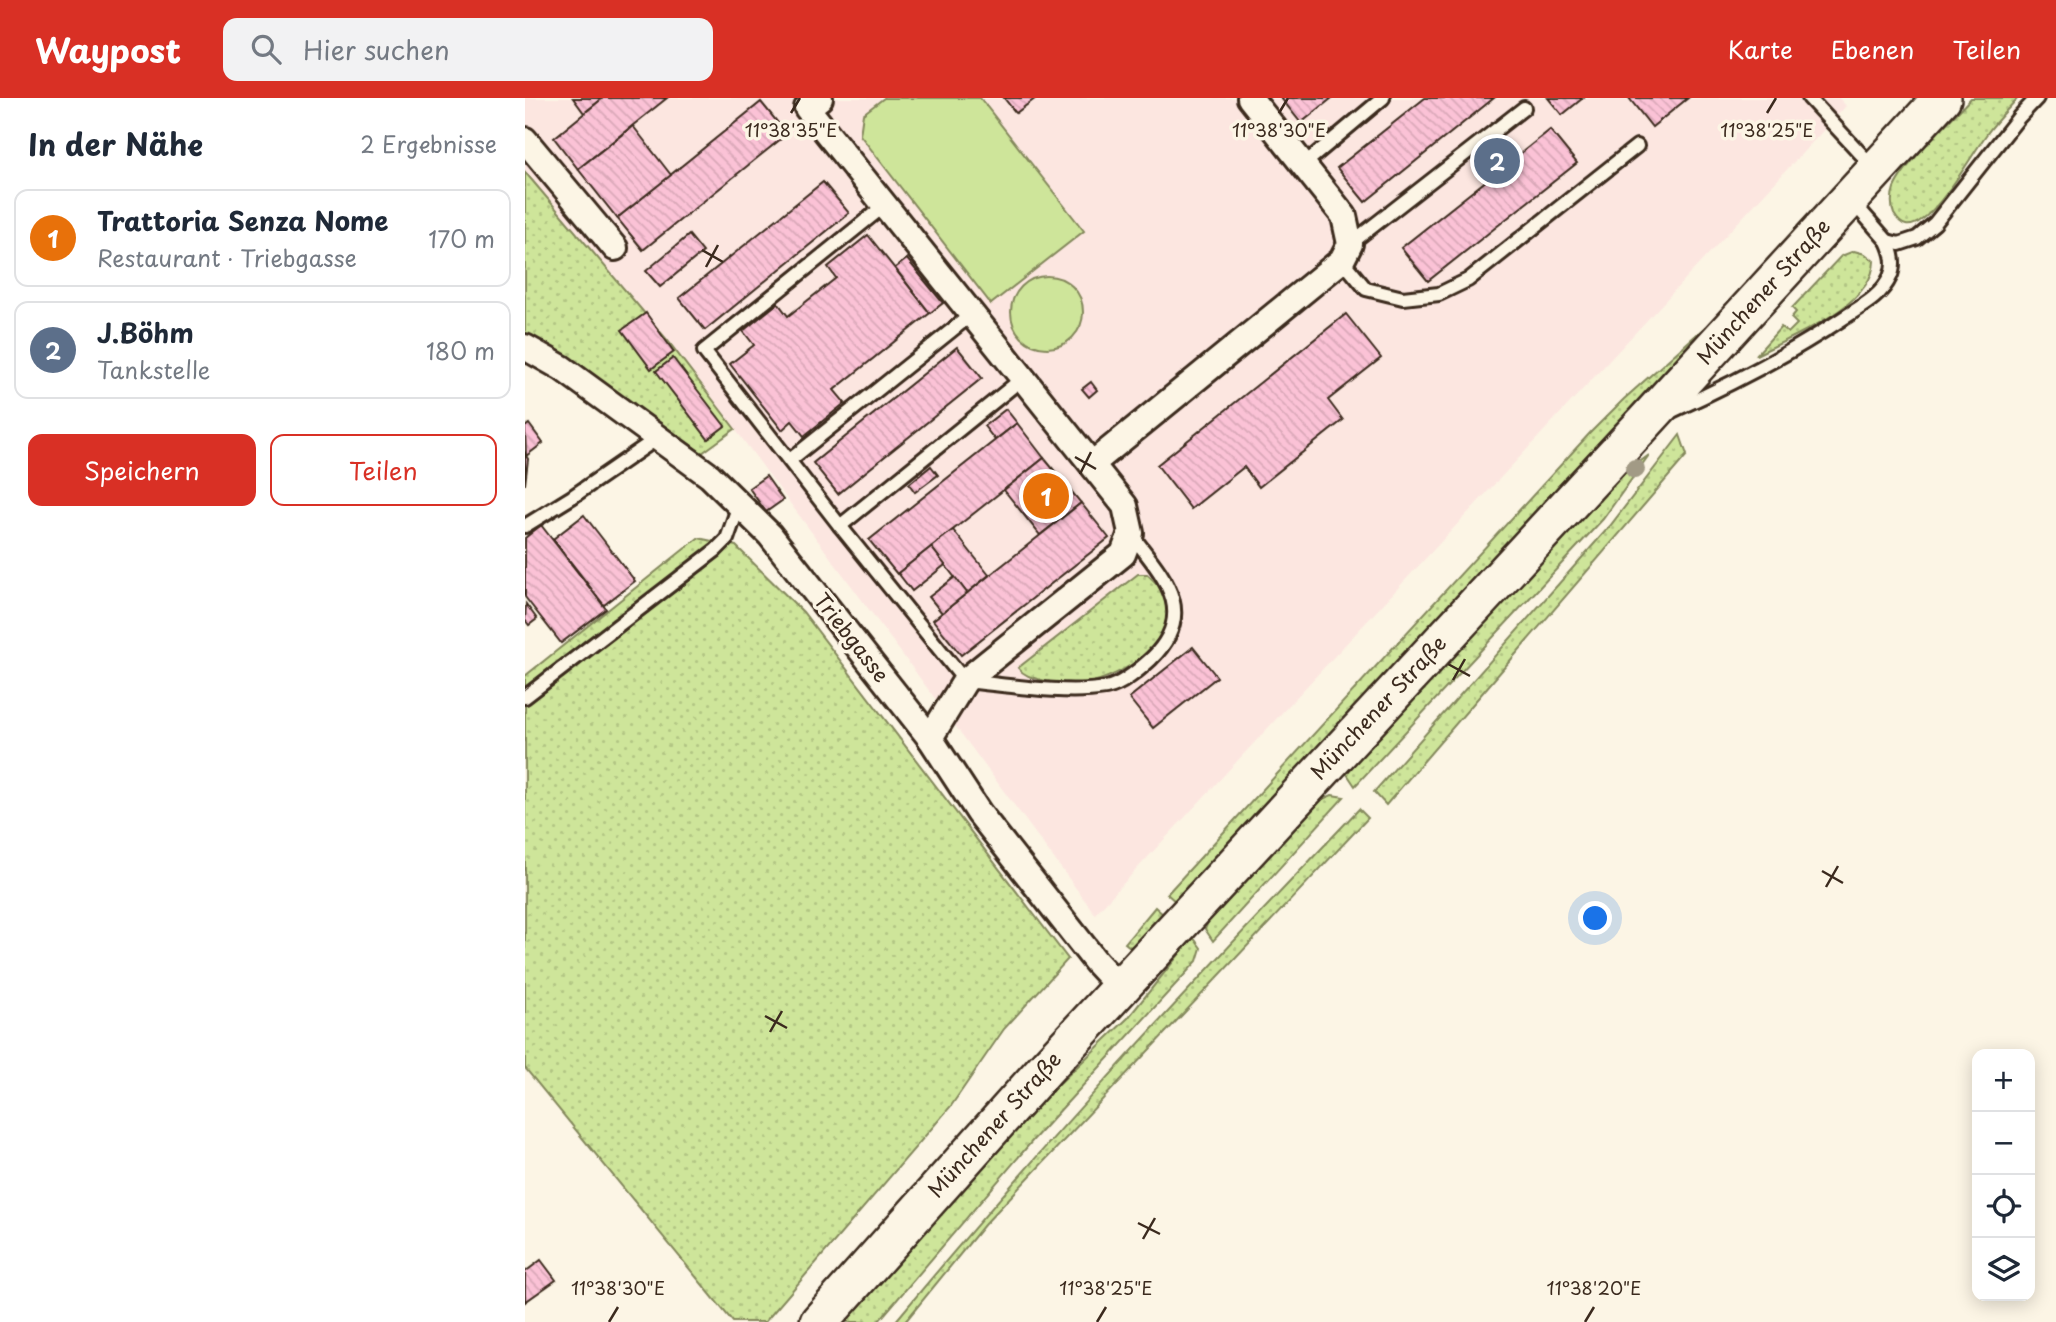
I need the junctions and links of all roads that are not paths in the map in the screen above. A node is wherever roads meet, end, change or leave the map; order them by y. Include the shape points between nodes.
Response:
1 (1250, 98) edge
2 (1383, 98) edge
3 (1809, 98) edge
4 (1943, 98) edge
5 (2037, 98) edge
6 (809, 101) edge
7 (1524, 108) dead end
8 (525, 141) edge
9 (1637, 146) dead end
10 (1303, 165) junction
11 (1876, 170) junction
12 (1849, 198) junction
13 (884, 205) junction
14 (1887, 241) junction
15 (615, 248) dead end
16 (1346, 252) junction
17 (972, 314) junction
18 (525, 347) edge
19 (1023, 378) junction
20 (1645, 422) junction
21 (659, 437) junction
22 (790, 460) junction
23 (1092, 464) junction
24 (739, 505) junction
25 (525, 526) edge
26 (840, 526) junction
27 (1131, 533) junction
28 (965, 681) junction
29 (525, 697) edge
30 (930, 738) junction
31 (1120, 988) junction
32 (819, 1322) edge

1 - 10 street
2 - 10 lane
3 - 11 lane
4 - 11 main road, Münchener Straße
5 - 14 lane via 1935,223 1917,239 1899,244
6 - 13 street
7 - 16 lane
8 - 15 street
9 - 16 lane via 1468,280 1439,294 1403,298 1366,289
10 - 16 street via 1344,216
11 - 12 main road, Münchener Straße
12 - 14 lane
12 - 20 main road, Münchener Straße
13 - 17 street
13 - 22 lane via 703,351
14 - 20 lane via 1893,257 1891,275 1875,297 1743,379
16 - 23 street
17 - 19 street
17 - 22 lane
18 - 21 street, Triebgasse
19 - 23 street
19 - 26 lane
20 - 31 main road, Münchener Straße
21 - 24 street, Triebgasse
21 - 25 lane
22 - 26 lane
23 - 27 street via 1125,506
24 - 29 lane via 727,539 716,550
24 - 30 street, Triebgasse via 770,536
26 - 28 lane
27 - 28 street via 1123,554
27 - 28 lane via 1168,586 1176,608 1171,631 1145,664 1108,687 1082,690
28 - 30 street
30 - 31 street, Triebgasse via 979,813
31 - 32 main road, Münchener Straße

